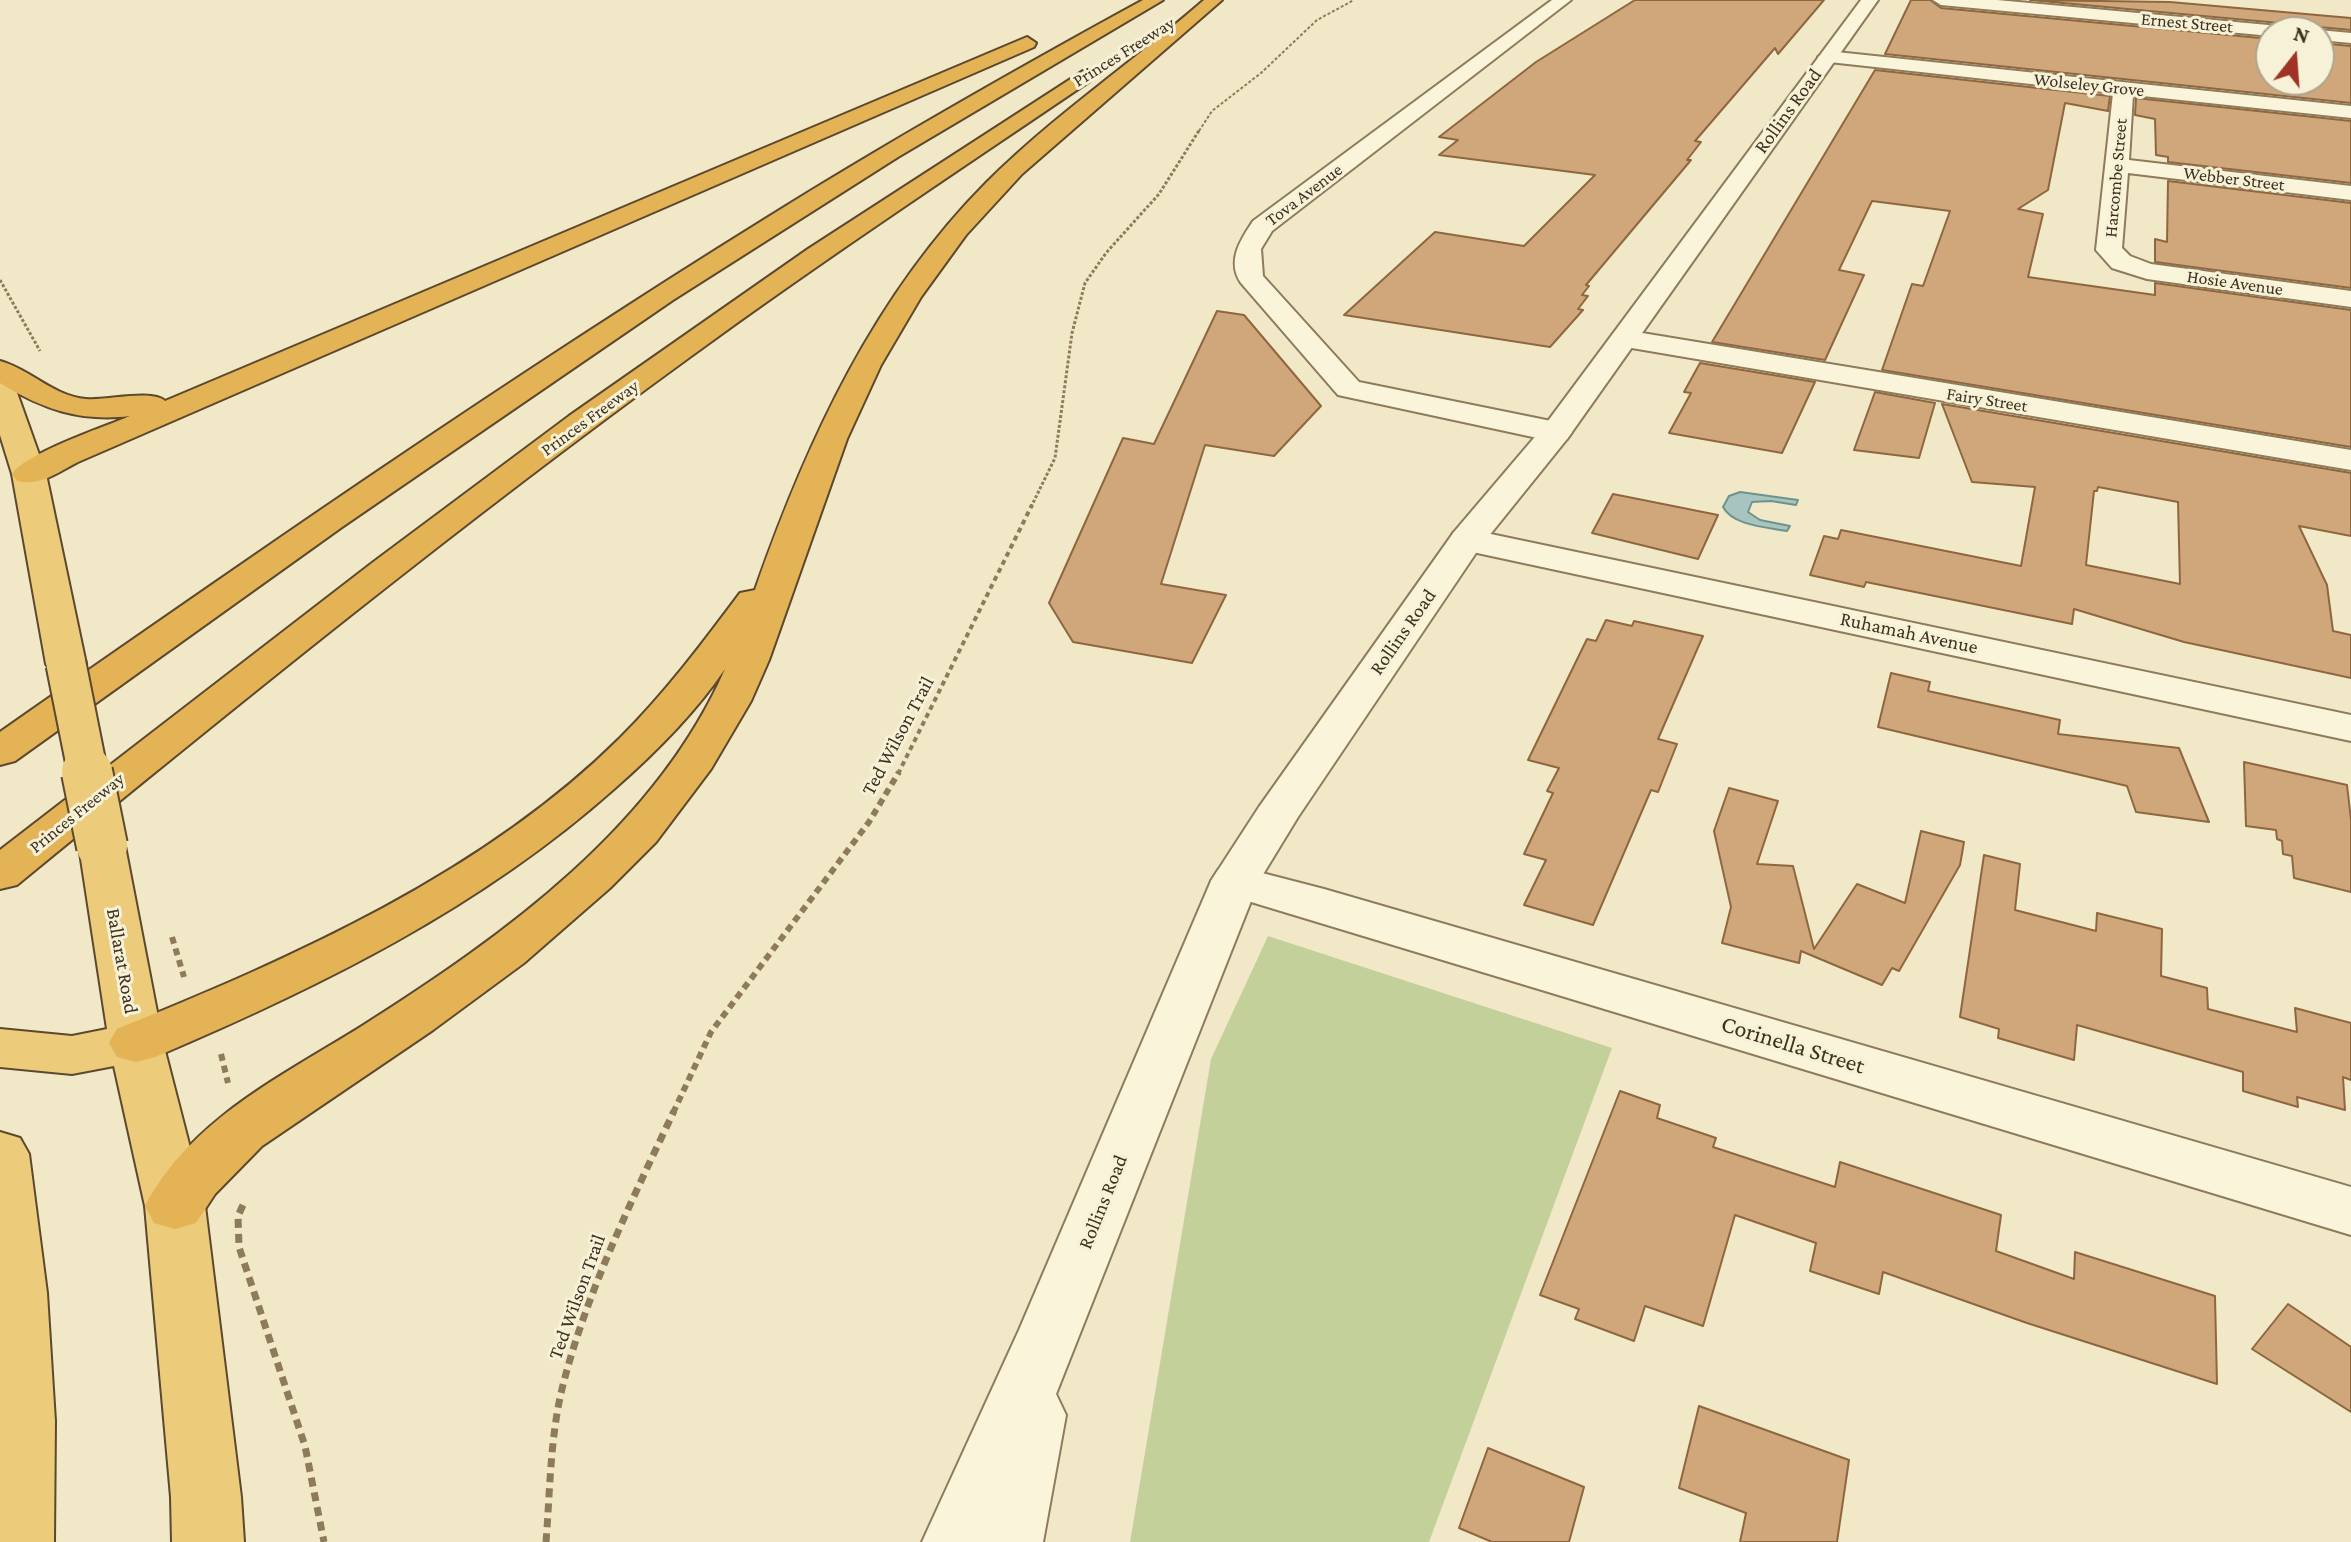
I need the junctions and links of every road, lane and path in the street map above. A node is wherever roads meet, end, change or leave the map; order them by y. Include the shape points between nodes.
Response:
1 (1129, 0) edge
2 (1155, 0) edge
3 (1208, 0) edge
4 (1214, 0) edge
5 (1354, 0) edge
6 (1563, 0) edge
7 (1870, 0) edge
8 (1941, 0) edge
9 (2255, 29) edge
10 (1827, 57) junction
11 (2124, 88) junction
12 (2351, 112) edge
13 (2117, 165) junction
14 (2351, 193) edge
15 (2121, 262) joint
16 (2351, 299) edge
17 (1624, 339) junction
18 (0, 370) edge
19 (0, 387) edge
20 (206, 395) junction
21 (1556, 432) junction
22 (2351, 460) edge
23 (14, 473) edge
24 (792, 537) junction
25 (1467, 540) junction
26 (2351, 728) edge
27 (0, 752) edge
28 (0, 874) edge
29 (1235, 881) junction
30 (218, 1039) dead end
31 (136, 1043) junction
32 (0, 1048) edge
33 (231, 1095) dead end
34 (0, 1154) edge
35 (248, 1196) dead end
36 (175, 1206) junction
37 (2351, 1211) edge
38 (1051, 1330) junction
39 (18, 1542) edge
40 (208, 1542) edge
41 (324, 1542) edge
42 (546, 1542) edge
43 (958, 1542) edge
44 (1007, 1542) edge

1 - 20 highway
2 - 27 highway, Princes Freeway via 940,122 742,245 349,506
3 - 28 highway, Princes Freeway via 1100,66 754,299 251,674
4 - 24 highway via 1044,142 975,209 878,345
5 - 42 path, Ted Wilson Trail via 1317,20 1212,111 1159,194 1085,283 1072,333 1055,458 913,749 861,834 711,1032 635,1193 562,1389
6 - 21 street, Tova Avenue via 1262,226 1248,249 1250,277 1349,389
7 - 10 street, Rollins Road
8 - 9 street, Ernest Street
10 - 11 street, Wolseley Grove
10 - 17 street, Rollins Road
11 - 12 street, Wolseley Grove
11 - 13 street, Harcombe Street
13 - 14 street, Webber Street
13 - 15 street, Harcombe Street via 2109,250
15 - 16 street, Hosie Avenue via 2147,271
17 - 21 street, Rollins Road
17 - 22 street, Fairy Street
18 - 20 highway via 48,400 76,409
19 - 23 highway, Ballarat Road
20 - 23 highway
21 - 25 street, Rollins Road
23 - 31 highway, Ballarat Road, bridge via 66,664
24 - 31 highway via 699,677 591,788 438,898 336,955
24 - 36 highway via 741,679 712,734 658,811 541,924 470,978 236,1135 194,1176
25 - 26 street, Ruhamah Avenue
25 - 29 street, Rollins Road
29 - 37 street, Corinella Street
29 - 38 street, Rollins Road
30 - 33 path
31 - 32 highway via 72,1055
31 - 36 highway, Ballarat Road
34 - 39 highway via 16,1293 22,1421
35 - 41 path via 238,1216 239,1247 305,1446
36 - 40 highway, Ballarat Road
38 - 43 street, Rollins Road
38 - 44 street, Rollins Road

